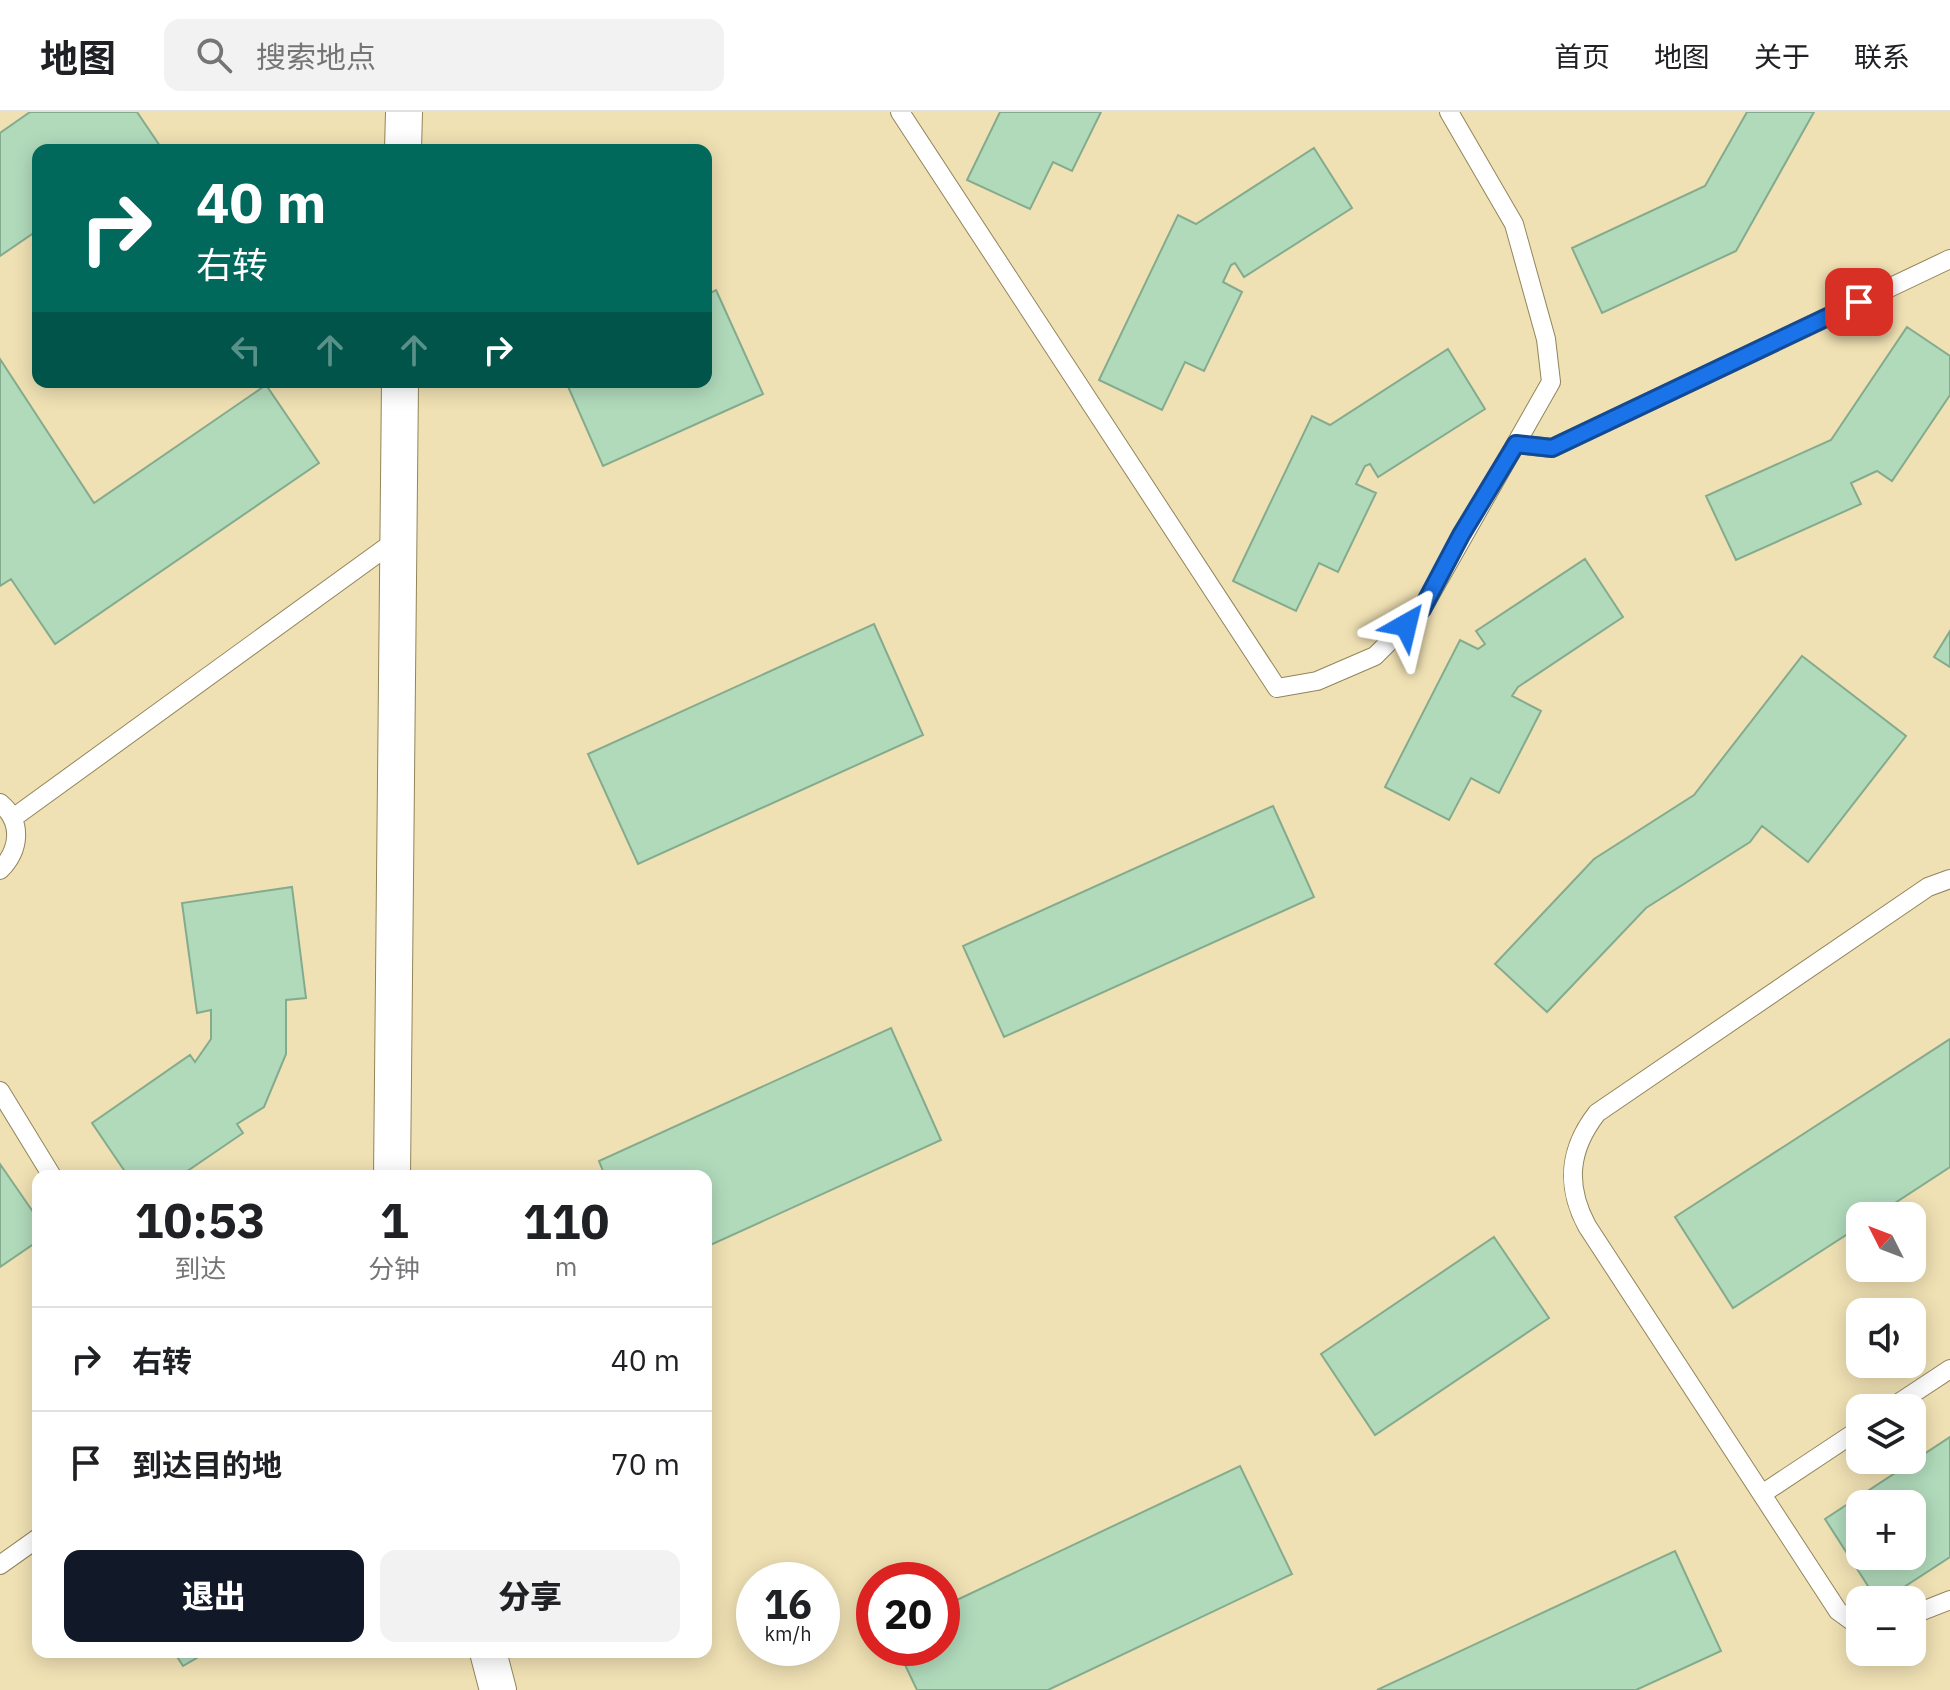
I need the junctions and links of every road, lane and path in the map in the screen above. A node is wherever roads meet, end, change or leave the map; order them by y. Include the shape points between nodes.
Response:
1 (404, 112) edge
2 (900, 112) edge
3 (1449, 112) edge
4 (403, 144) edge
5 (1950, 259) edge
6 (400, 388) edge
7 (1516, 444) junction
8 (399, 538) junction
9 (0, 803) edge
10 (13, 818) junction
11 (0, 870) edge
12 (1950, 879) edge
13 (0, 1091) edge
14 (48, 1170) edge
15 (392, 1170) edge
16 (1950, 1369) edge
17 (1912, 1394) edge
18 (1846, 1438) edge
19 (1762, 1494) junction
20 (32, 1542) edge
21 (0, 1565) edge
22 (1950, 1600) edge
23 (1926, 1609) edge
24 (1846, 1617) edge
25 (490, 1658) edge
26 (498, 1690) edge

1 - 4 street
2 - 7 lane via 1277,688 1317,681 1375,656 1422,609
3 - 7 lane via 1514,224 1546,339 1551,382
5 - 7 lane via 1552,448
6 - 8 street
8 - 10 lane
8 - 15 street
9 - 10 lane
10 - 11 lane via 16,846
12 - 19 lane via 1928,887 1597,1113 1575,1149 1571,1170 1578,1209
13 - 14 lane
16 - 17 lane
18 - 19 lane
19 - 24 lane
20 - 21 lane
22 - 23 lane
25 - 26 street

